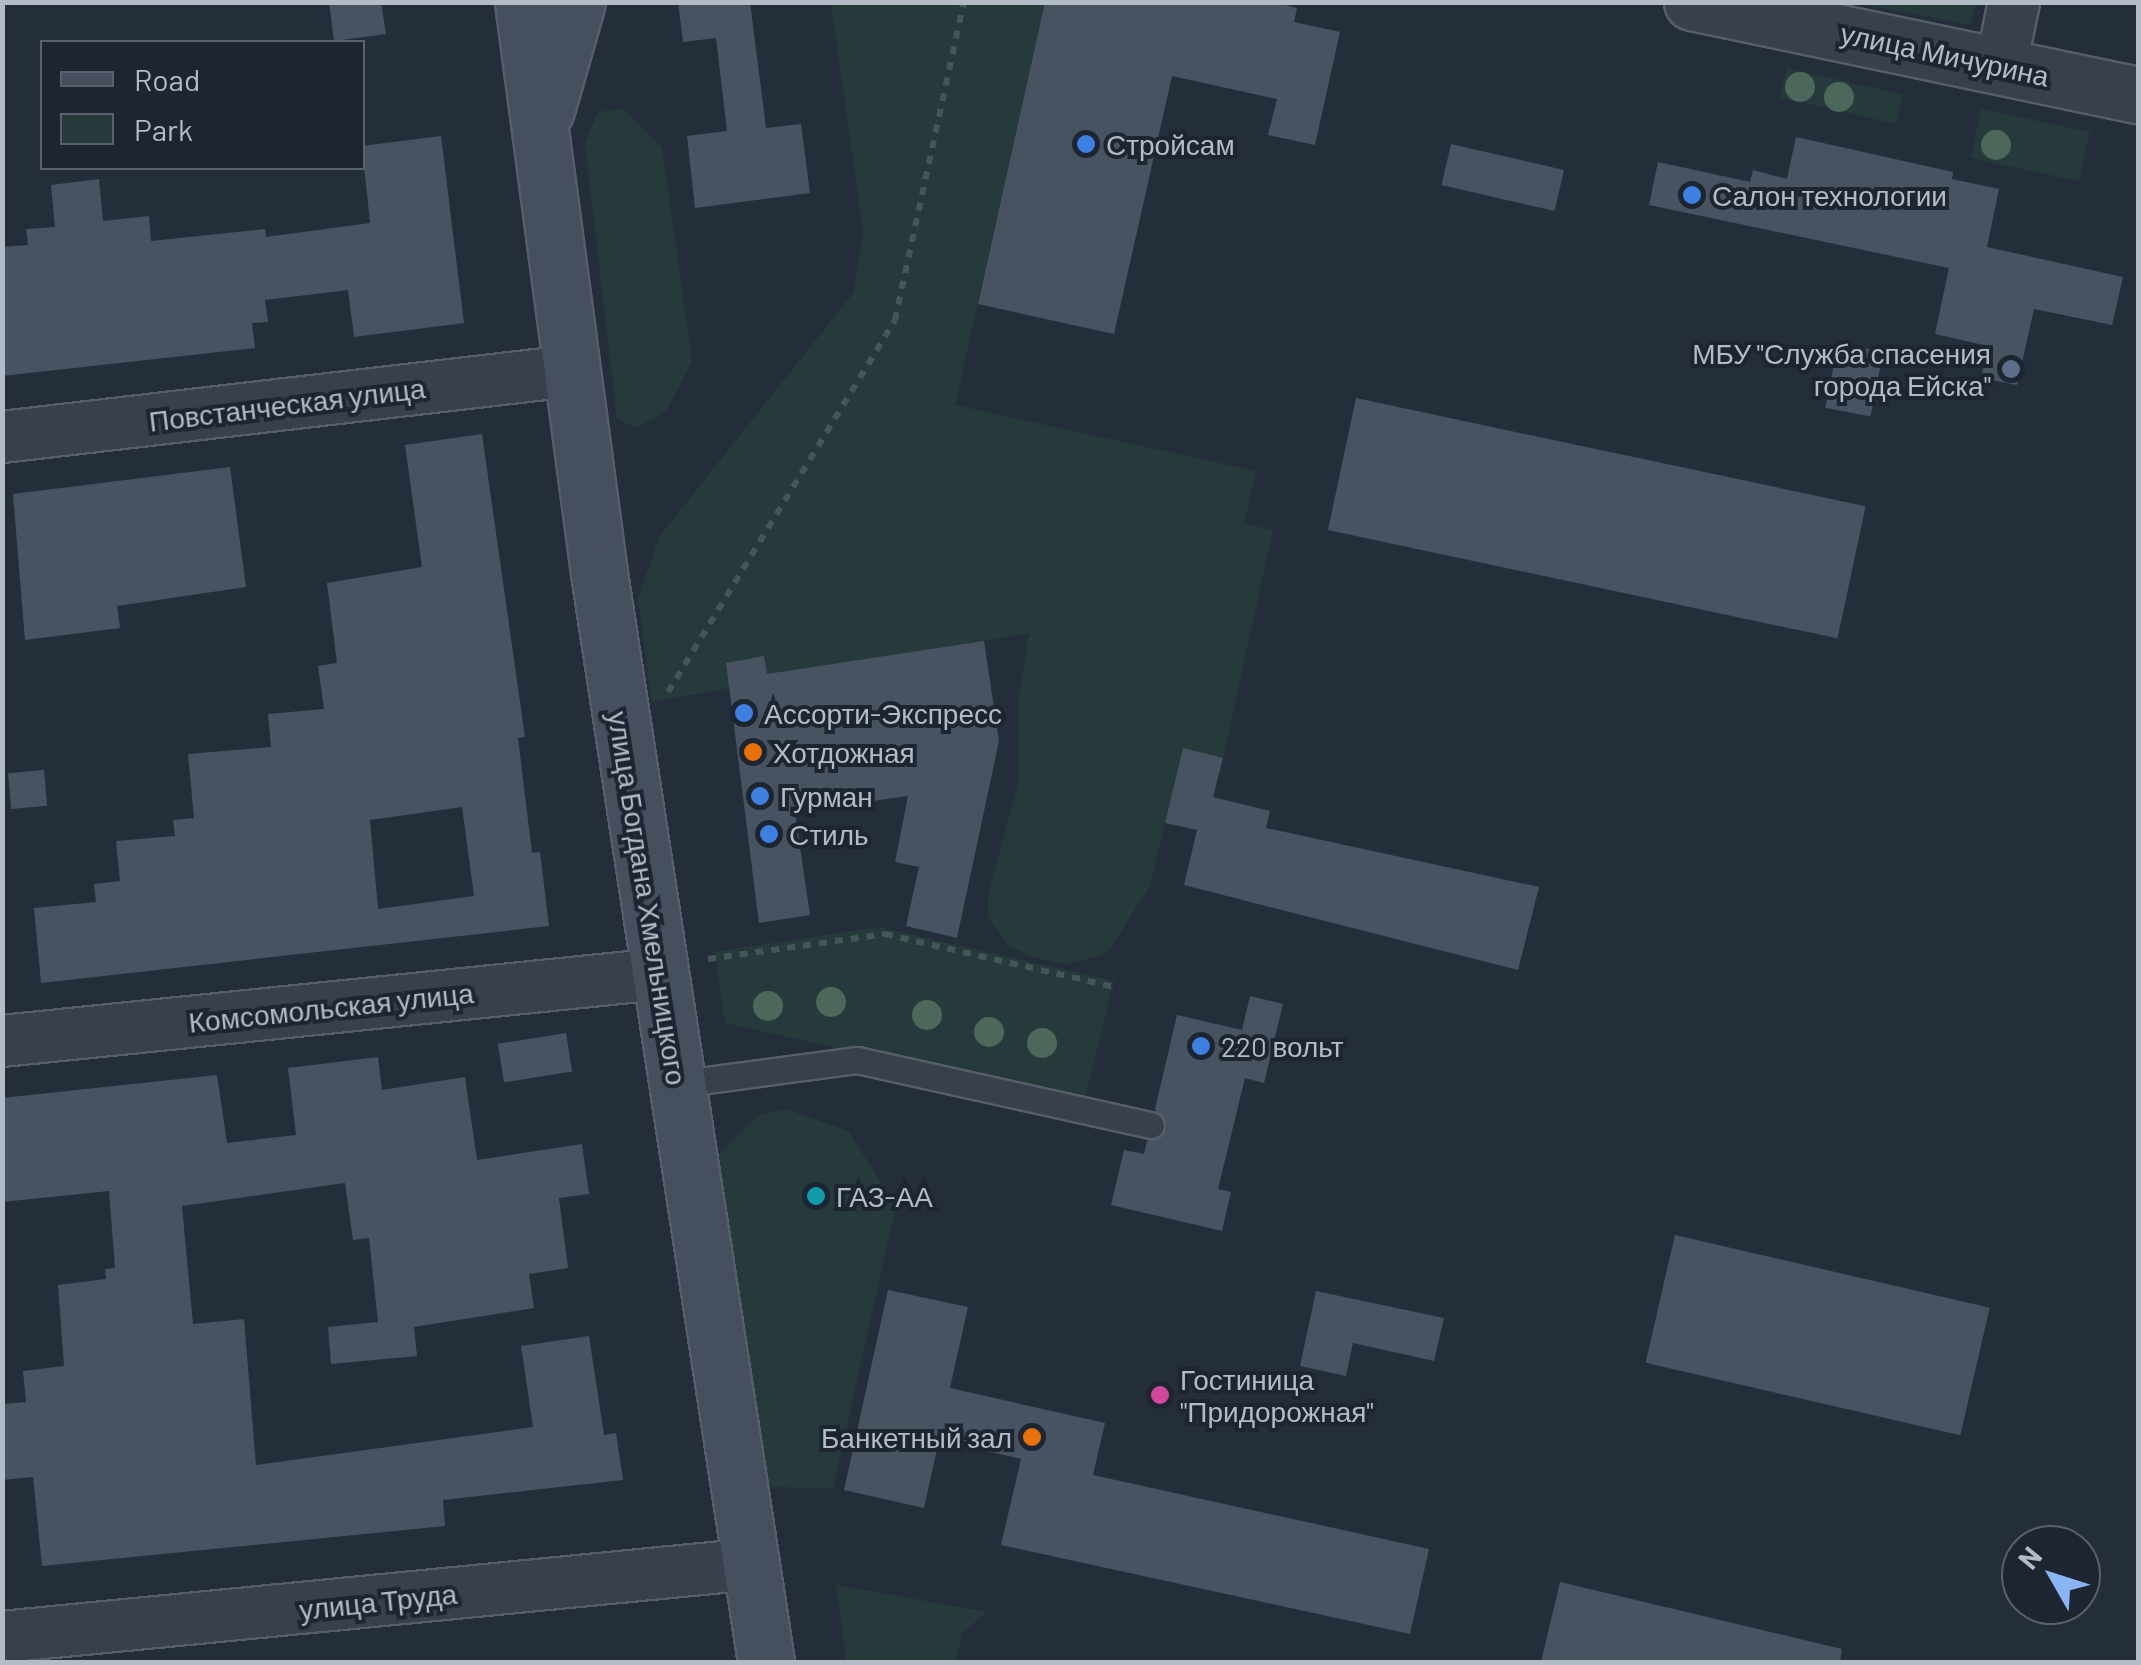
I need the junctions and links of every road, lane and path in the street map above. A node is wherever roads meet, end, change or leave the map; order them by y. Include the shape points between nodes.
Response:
1 (522, 2) edge
2 (577, 2) edge
3 (964, 2) edge
4 (1692, 2) edge
5 (2014, 2) edge
6 (2002, 66) junction
7 (2138, 95) edge
8 (540, 132) junction
9 (571, 372) junction
10 (2, 438) edge
11 (671, 710) dead end
12 (706, 945) dead end
13 (693, 971) junction
14 (1119, 988) dead end
15 (2, 1041) edge
16 (677, 1084) junction
17 (1151, 1125) dead end
18 (753, 1564) junction
19 (2, 1637) edge
20 (766, 1662) edge

1 - 8 main road, улица Богдана Хмельницкого
2 - 8 main road, улица Богдана Хмельницкого
3 - 11 path via 895,320 668,692
4 - 6 street, улица Мичурина
5 - 6 street
6 - 7 street, улица Мичурина
8 - 9 main road, улица Богдана Хмельницкого
9 - 10 street, Повстанческая улица
9 - 13 main road, улица Богдана Хмельницкого
12 - 13 path
13 - 14 path via 885,934
13 - 15 street, Комсомольская улица
13 - 16 main road, улица Богдана Хмельницкого
16 - 17 lane via 857,1060
16 - 18 main road, улица Богдана Хмельницкого
18 - 19 street, улица Труда
18 - 20 main road, улица Богдана Хмельницкого

